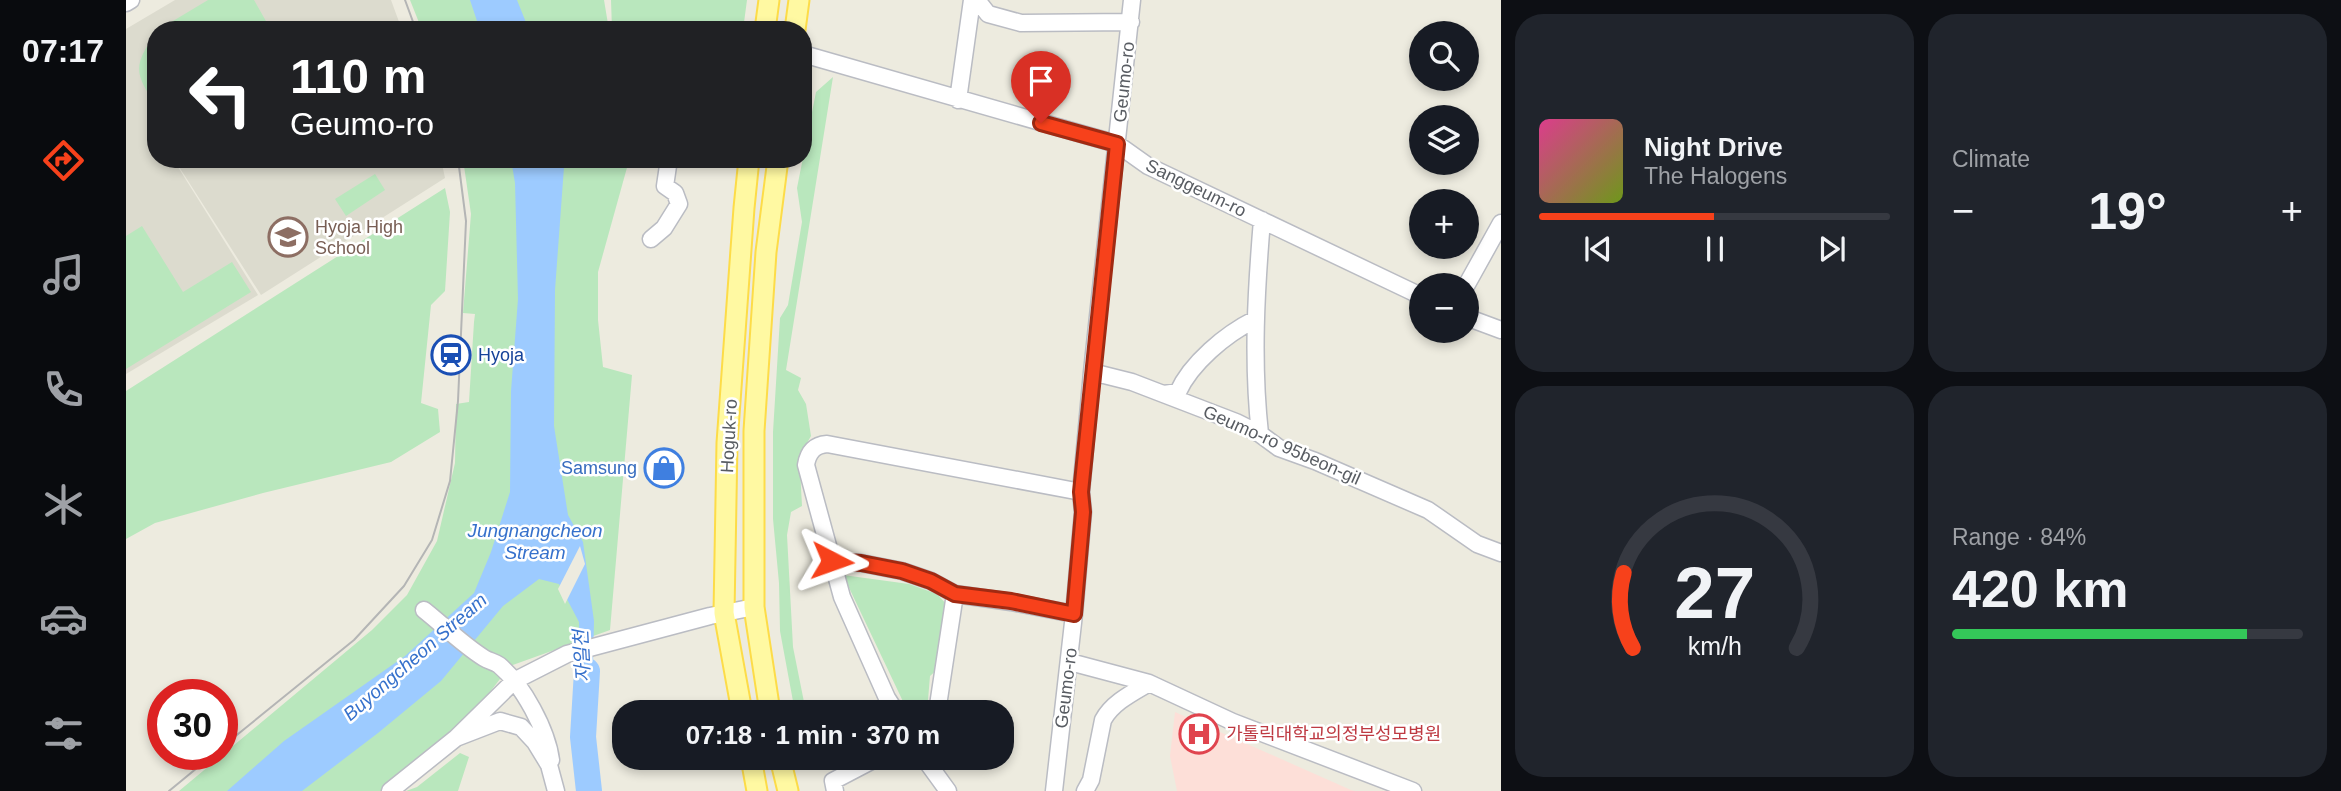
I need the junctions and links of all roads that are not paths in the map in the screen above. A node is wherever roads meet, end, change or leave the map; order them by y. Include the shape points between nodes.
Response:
1 (131, 0) edge
2 (769, 0) edge
3 (799, 0) edge
4 (974, 0) edge
5 (1132, 0) edge
6 (126, 3) edge
7 (766, 21) edge
8 (796, 21) edge
9 (1131, 22) junction
10 (812, 57) edge
11 (958, 100) junction
12 (1117, 144) junction
13 (668, 168) edge
14 (749, 168) edge
15 (777, 168) edge
16 (1262, 220) junction
17 (1501, 223) edge
18 (651, 239) dead end
19 (1473, 273) edge
20 (1409, 290) edge
21 (1254, 320) junction
22 (1479, 322) edge
23 (1501, 330) edge
24 (1092, 373) junction
25 (1164, 394) junction
26 (1260, 435) junction
27 (1081, 492) junction
28 (1501, 553) edge
29 (832, 561) junction
30 (955, 594) junction
31 (754, 607) junction
32 (424, 610) dead end
33 (724, 613) junction
34 (1074, 614) junction
35 (1070, 662) junction
36 (514, 681) junction
37 (737, 681) junction
38 (1149, 683) junction
39 (740, 700) edge
40 (758, 700) edge
41 (768, 700) edge
42 (888, 700) edge
43 (939, 700) edge
44 (456, 738) junction
45 (753, 770) edge
46 (783, 770) edge
47 (854, 770) edge
48 (934, 770) edge
49 (390, 791) edge
50 (556, 791) edge
51 (757, 791) edge
52 (788, 791) edge
53 (835, 791) edge
54 (948, 791) edge
55 (1054, 791) edge
56 (1086, 791) edge
57 (1413, 791) edge

1 - 6 street
2 - 7 main road
3 - 8 main road
4 - 9 street via 988,14 1021,23
4 - 11 street
5 - 9 street, Geumo-ro
9 - 12 street, Geumo-ro
10 - 11 street, Sanggeum-ro
11 - 12 street, Sanggeum-ro
12 - 16 street, Sanggeum-ro via 1147,166
12 - 24 street, Geumo-ro
13 - 18 street via 666,186 679,204
14 - 33 main road, Hoguk-ro via 727,443
15 - 31 main road, Hoguk-ro via 766,252 754,431
16 - 20 street, Sanggeum-ro
16 - 21 street
17 - 19 street
21 - 25 street via 1232,331 1185,376 1178,392
21 - 26 street
22 - 23 street
24 - 25 street, Geumo-ro 95beon-gil
24 - 27 street, Geumo-ro
25 - 26 street, Geumo-ro 95beon-gil
26 - 28 street, Geumo-ro 95beon-gil via 1279,448 1428,510 1477,544
27 - 29 street via 820,445 809,453 806,465
27 - 34 street, Geumo-ro
29 - 30 street via 902,571
29 - 42 street via 842,597
30 - 34 street
30 - 43 street
31 - 33 street
31 - 41 main road, Hoguk-ro
32 - 36 street
33 - 36 street via 567,654
33 - 37 main road, Hoguk-ro
34 - 35 street, Geumo-ro
35 - 38 street
35 - 55 street, Geumo-ro
36 - 44 street
36 - 50 street via 549,746
37 - 39 main road, Hoguk-ro
37 - 40 main road via 747,675 754,681
38 - 56 street via 1107,713
38 - 57 street via 1233,722
44 - 49 street
44 - 50 street via 500,721 520,727 549,765
45 - 51 main road
46 - 52 main road
47 - 53 street via 833,781
48 - 54 street

